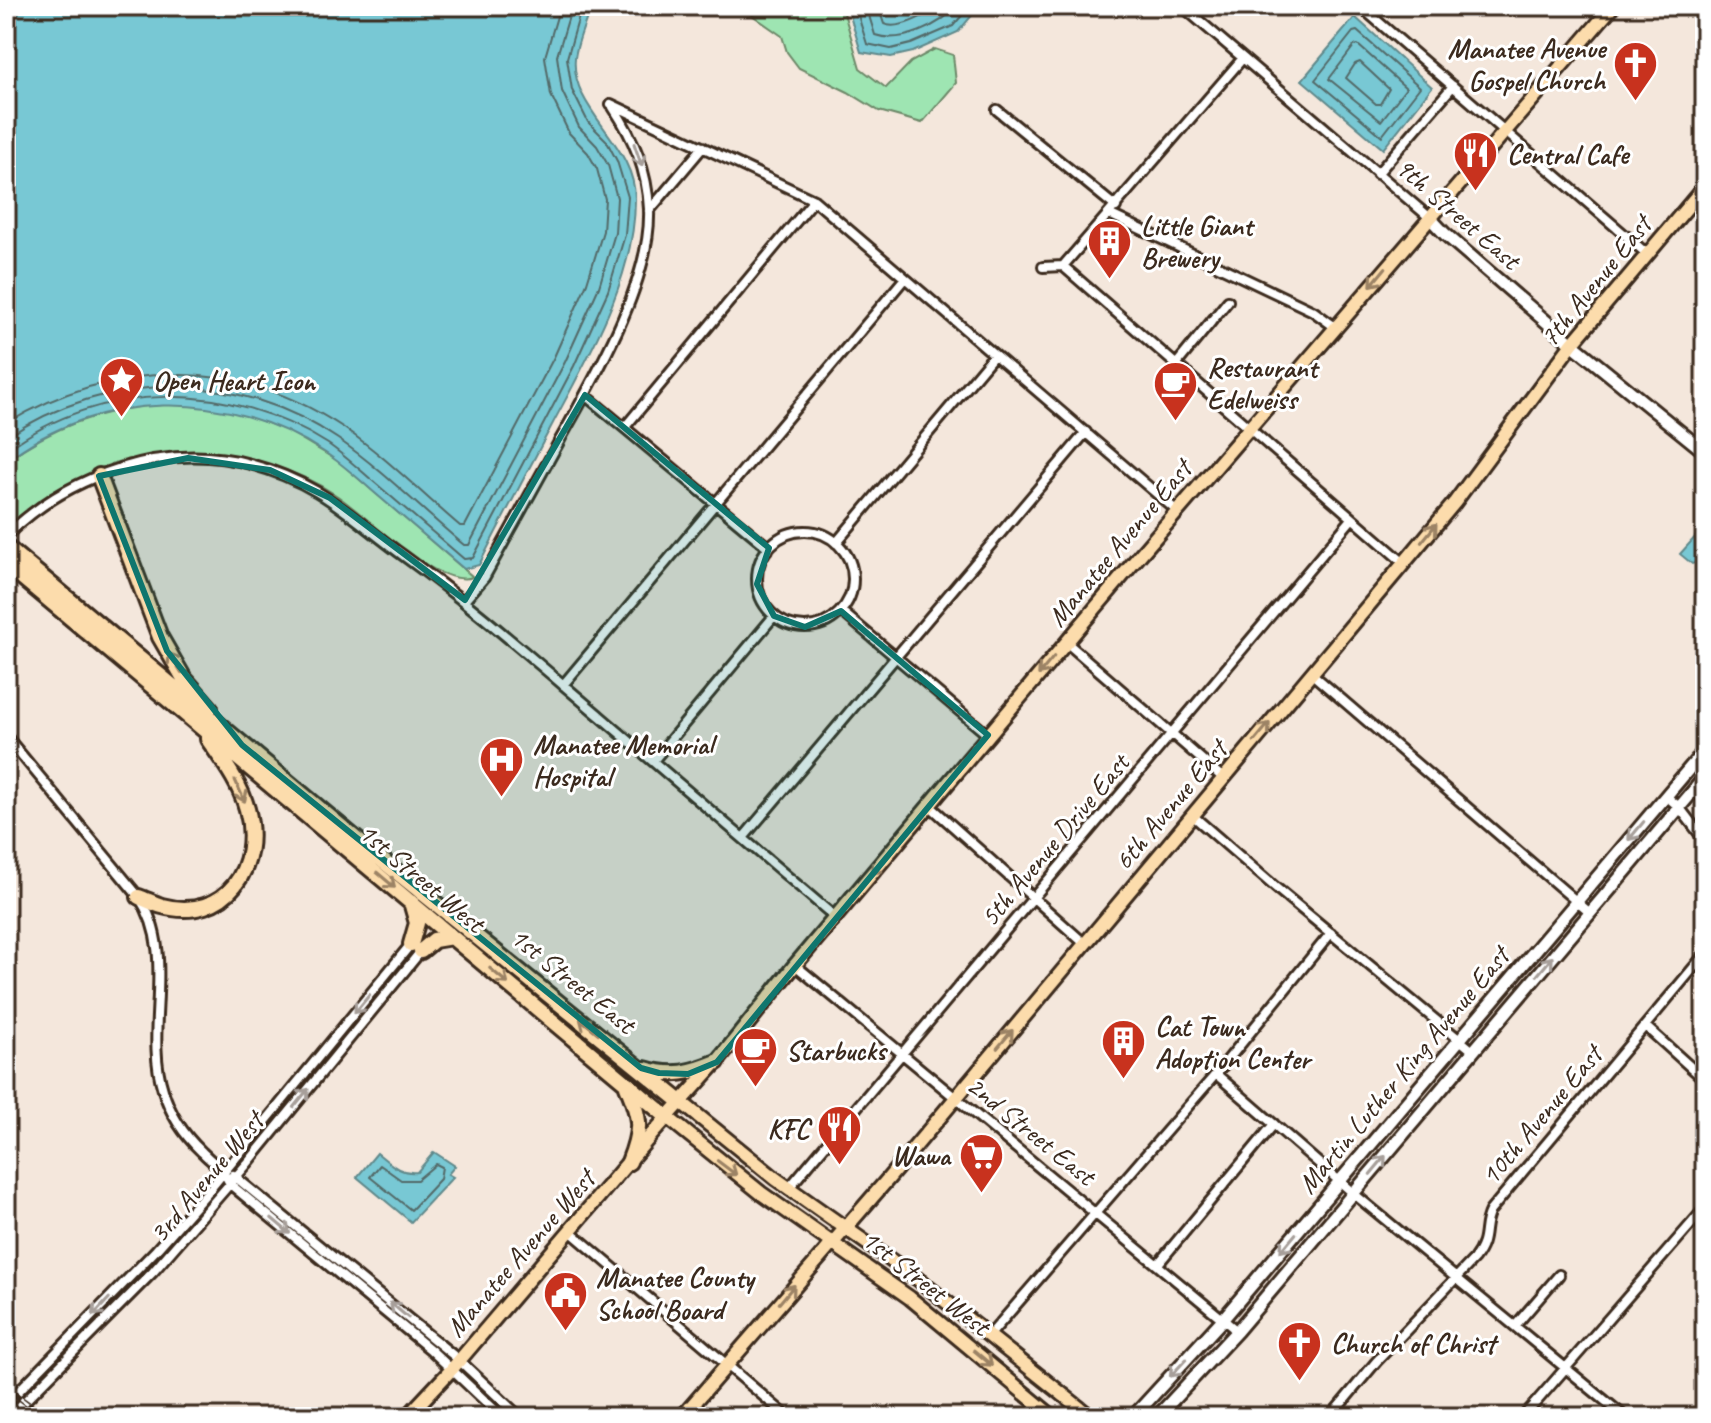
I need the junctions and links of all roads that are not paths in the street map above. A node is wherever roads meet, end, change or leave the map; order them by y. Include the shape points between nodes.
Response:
1 (1182, 6) edge
2 (1360, 6) edge
3 (1613, 6) edge
4 (1243, 58) junction
5 (1453, 86) junction
6 (997, 110) dead end
7 (1505, 131) junction
8 (703, 147) junction
9 (1377, 174) junction
10 (1705, 186) edge
11 (814, 200) junction
12 (1693, 200) junction
13 (1112, 210) junction
14 (1705, 210) edge
15 (649, 211) junction
16 (1429, 217) junction
17 (1647, 254) junction
18 (1063, 266) junction
19 (1043, 267) dead end
20 (905, 278) junction
21 (1228, 301) dead end
22 (1335, 327) junction
23 (1572, 344) junction
24 (994, 355) junction
25 (1175, 366) junction
26 (585, 395) junction
27 (1524, 409) joint
28 (625, 427) junction
29 (1247, 429) junction
30 (1086, 432) junction
31 (1704, 448) edge
32 (99, 476) junction
33 (716, 504) junction
34 (1177, 511) junction
35 (1351, 520) junction
36 (6, 536) edge
37 (836, 543) junction
38 (6, 547) edge
39 (769, 548) junction
40 (1404, 563) junction
41 (6, 564) edge
42 (29, 575) junction
43 (465, 600) junction
44 (841, 611) junction
45 (774, 616) junction
46 (1066, 642) junction
47 (896, 657) junction
48 (1311, 673) junction
49 (563, 685) junction
50 (199, 725) junction
51 (1172, 734) junction
52 (988, 735) junction
53 (6, 736) edge
54 (242, 745) junction
55 (1705, 750) edge
56 (653, 761) junction
57 (1705, 777) edge
58 (1223, 778) junction
59 (1666, 796) junction
60 (929, 805) junction
61 (1679, 807) junction
62 (1192, 815) junction
63 (743, 838) junction
64 (1705, 841) edge
65 (139, 897) junction
66 (1033, 899) junction
67 (411, 901) junction
68 (1577, 902) junction
69 (1590, 913) junction
70 (835, 917) junction
71 (1331, 933) junction
72 (452, 937) junction
73 (1085, 944) junction
74 (416, 947) junction
75 (1705, 954) edge
76 (795, 965) junction
77 (1645, 1026) junction
78 (1460, 1040) junction
79 (1473, 1051) junction
80 (902, 1054) junction
81 (318, 1058) junction
82 (717, 1062) junction
83 (329, 1064) junction
84 (641, 1068) junction
85 (1216, 1074) junction
86 (1705, 1080) edge
87 (625, 1082) junction
88 (956, 1098) junction
89 (681, 1102) junction
90 (667, 1117) junction
91 (1274, 1124) junction
92 (629, 1162) junction
93 (225, 1173) junction
94 (234, 1180) junction
95 (1340, 1181) junction
96 (789, 1188) junction
97 (1353, 1193) junction
98 (1705, 1208) edge
99 (1095, 1212) junction
100 (846, 1227) junction
101 (570, 1231) junction
102 (832, 1243) junction
103 (1158, 1264) junction
104 (132, 1275) junction
105 (1559, 1275) dead end
106 (1457, 1278) junction
107 (141, 1284) junction
108 (1223, 1319) junction
109 (1515, 1326) junction
110 (1237, 1331) junction
111 (989, 1336) junction
112 (455, 1365) junction
113 (727, 1366) junction
114 (1566, 1368) junction
115 (6, 1404) edge
116 (1038, 1404) junction
117 (9, 1417) edge
118 (407, 1417) edge
119 (502, 1417) edge
120 (520, 1417) edge
121 (682, 1417) edge
122 (788, 1417) edge
123 (1027, 1417) edge
124 (1053, 1417) edge
125 (1091, 1417) edge
126 (1133, 1417) edge
127 (1157, 1417) edge
128 (1330, 1417) edge
129 (1523, 1417) edge
130 (1625, 1417) edge

1 - 4 street, 9th Street East
2 - 5 street
3 - 7 main road, Manatee Avenue East
4 - 9 street, 9th Street East
4 - 13 street
5 - 7 street
5 - 9 street
6 - 13 street
7 - 16 main road, Manatee Avenue East
7 - 17 street
8 - 11 street
8 - 15 street
8 -> 15 street via 611,104 638,151
9 - 16 street, 9th Street East
10 - 12 main road, 7th Avenue East
11 - 20 street
11 - 28 street
12 - 14 street
12 - 17 main road, 7th Avenue East
13 - 18 street
13 - 22 street
15 - 26 street via 643,258 627,306
16 -> 22 main road, Manatee Avenue East
16 - 23 street, 9th Street East
17 - 23 main road, 7th Avenue East
18 - 19 street
18 - 25 street
20 - 24 street
20 - 33 street
21 - 25 street
22 - 29 main road, Manatee Avenue East
23 - 27 main road, 7th Avenue East
23 - 31 street, 9th Street East
24 - 30 street
24 - 37 street
25 - 29 street
26 - 28 street
26 - 43 street via 484,578
40 -> 27 main road, 6th Avenue East
28 - 33 street
29 - 34 main road, Manatee Avenue East
29 - 35 street
30 - 34 street
30 - 47 street
32 - 36 street via 47,503
32 - 43 street via 175,458 225,459 270,470 336,502
54 -> 32 highway via 167,651
33 - 39 street
33 - 49 street
34 - 46 main road, Manatee Avenue East
35 - 40 street
35 - 51 street, 5th Avenue Drive East
37 - 39 street via 817,533 799,532
37 - 44 street via 853,576
38 - 42 highway
39 - 45 street via 757,584
40 - 48 main road, 6th Avenue East
41 - 42 highway
42 - 50 highway, 1st Street West
42 - 54 highway, 1st Street East
43 - 49 street
44 - 45 street via 808,627
44 - 47 street
45 - 56 street
46 - 51 street
46 -> 52 main road, Manatee Avenue East
47 - 52 street
47 - 63 street
58 -> 48 main road, 6th Avenue East
48 - 68 street
49 - 56 street
50 -> 65 highway via 243,796 251,834 249,861 235,887 201,907 163,907
50 -> 67 highway, 1st Street West
51 - 58 street
51 - 66 street, 5th Avenue Drive East
52 - 60 main road, Manatee Avenue East
53 - 65 street
84 -> 54 highway, 1st Street East
55 - 59 street, Martin Luther King Avenue East
56 - 63 street
57 - 61 street, Martin Luther King Avenue East
58 - 62 main road, 6th Avenue East
59 - 61 street
59 -> 68 street, Martin Luther King Avenue East
60 - 66 street
60 -> 70 main road, Manatee Avenue East
61 - 64 street
61 - 69 street, Martin Luther King Avenue East
62 - 71 street
62 - 73 main road, 6th Avenue East
63 - 70 street
65 - 93 street via 149,913 159,970 155,1039 168,1106 188,1136
66 - 73 street
66 - 80 street, 5th Avenue Drive East
67 - 72 highway, 1st Street West
67 - 74 highway
68 - 69 street
68 - 78 street, Martin Luther King Avenue East
79 -> 69 street, Martin Luther King Avenue East
70 - 76 main road, Manatee Avenue East
71 - 78 street
71 - 85 street
72 - 74 highway
72 -> 87 highway, 1st Street West
88 -> 73 main road, 6th Avenue East
74 -> 81 street, 3rd Avenue West
74 - 83 street, 3rd Avenue West
75 - 77 street, 10th Avenue East
76 - 80 street, 2nd Street East
76 - 82 main road, Manatee Avenue East
77 - 86 street
77 - 106 street, 10th Avenue East via 1490,1211 1483,1245
78 - 79 street
78 - 95 street, Martin Luther King Avenue East
97 -> 79 street, Martin Luther King Avenue East
80 - 88 street, 2nd Street East
80 - 96 street, 5th Avenue Drive East
81 - 83 street
81 - 93 street, 3rd Avenue West
82 - 84 highway via 688,1074
82 - 89 main road, Manatee Avenue East
94 -> 83 street, 3rd Avenue West
84 - 89 highway, 1st Street East
85 - 91 street
85 - 99 street
87 - 90 highway, 1st Street West
87 - 92 highway via 639,1125
88 - 99 street, 2nd Street East
88 - 100 main road, 6th Avenue East
89 - 90 main road, Manatee Avenue East
89 - 96 main road, 1st Street East
90 - 92 main road, Manatee Avenue West
90 -> 102 main road, 1st Street West via 752,1187
91 - 95 street
91 - 103 street
92 - 101 main road, Manatee Avenue West
93 - 94 street
93 - 104 street, 3rd Avenue West
94 - 107 street, 3rd Avenue West
94 - 112 street
95 - 97 street
95 -> 108 street, Martin Luther King Avenue East
96 - 100 main road, 1st Street East
97 - 106 street
97 - 110 street, Martin Luther King Avenue East
98 - 114 street
99 - 103 street, 2nd Street East
99 - 111 street
100 - 102 main road, 6th Avenue East
100 - 111 main road, 1st Street East
101 - 112 main road, Manatee Avenue West
101 - 113 street
113 -> 102 main road, 6th Avenue East
102 -> 116 main road, 1st Street West via 910,1298
103 - 108 street, 2nd Street East
104 - 107 street
104 -> 115 street, 3rd Avenue West
105 - 109 street
106 - 109 street
106 - 128 street, 10th Avenue East
107 - 117 street, 3rd Avenue West
108 - 110 street, 2nd Street East
108 -> 126 street, Martin Luther King Avenue East
109 - 114 street
110 - 127 street, Martin Luther King Avenue East
111 - 125 main road, 1st Street East
112 - 118 main road, Manatee Avenue West
112 - 119 street
112 - 120 street
113 - 121 main road, 6th Avenue East
113 - 122 street
114 - 129 street
114 - 130 street
116 - 123 street
116 - 124 main road, 1st Street West

